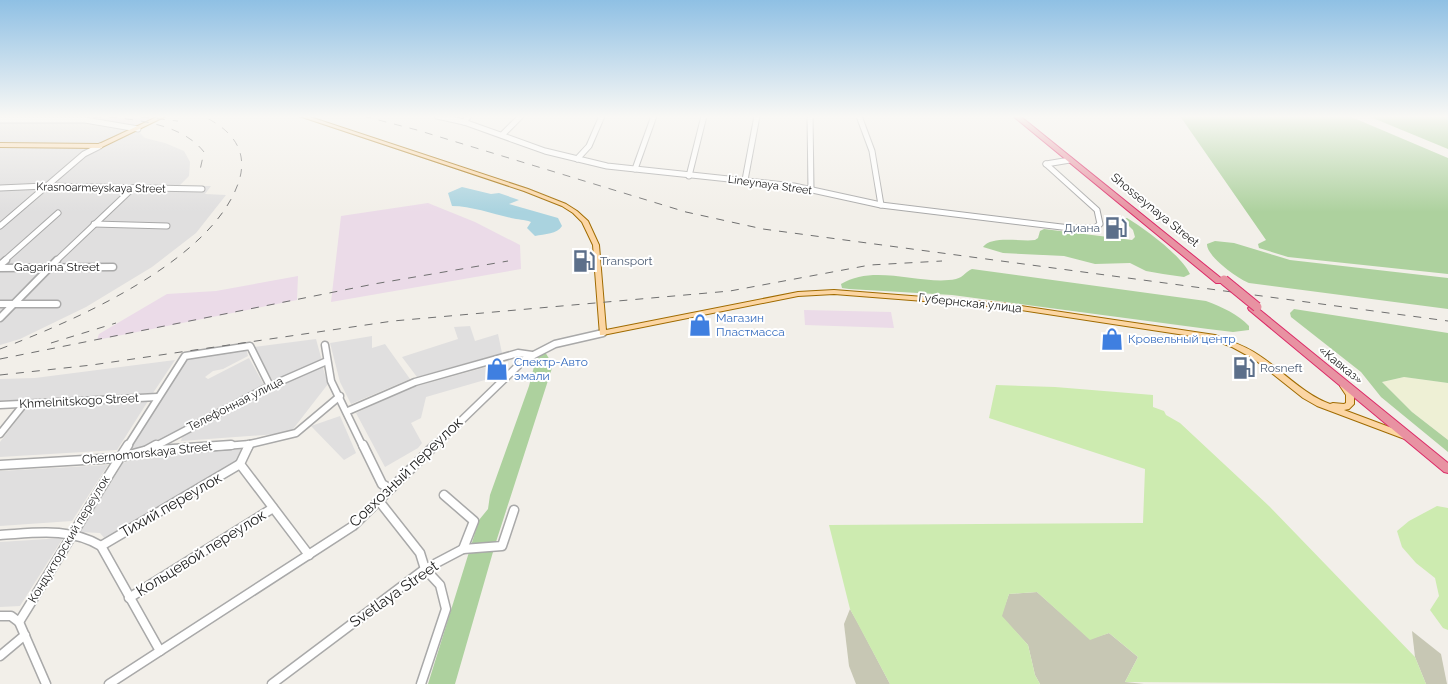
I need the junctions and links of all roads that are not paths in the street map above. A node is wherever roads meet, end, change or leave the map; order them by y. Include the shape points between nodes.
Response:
1 (96, 148) edge
2 (398, 148) edge
3 (538, 148) edge
4 (587, 148) edge
5 (643, 148) edge
6 (696, 148) edge
7 (752, 148) edge
8 (809, 148) edge
9 (871, 148) edge
10 (1055, 148) edge
11 (577, 159) junction
12 (1070, 160) junction
13 (635, 169) junction
14 (689, 176) junction
15 (745, 180) junction
16 (45, 186) junction
17 (0, 188) edge
18 (133, 188) junction
19 (202, 189) dead end
20 (811, 190) junction
21 (881, 205) junction
22 (58, 213) dead end
23 (2, 223) edge
24 (94, 224) junction
25 (167, 226) dead end
26 (0, 266) edge
27 (113, 267) dead end
28 (49, 268) junction
29 (1221, 280) joint
30 (15, 303) junction
31 (0, 304) edge
32 (57, 304) dead end
33 (1254, 308) junction
34 (0, 318) edge
35 (603, 333) junction
36 (325, 345) dead end
37 (532, 355) junction
38 (327, 361) junction
39 (1336, 377) junction
40 (270, 386) junction
41 (340, 396) junction
42 (158, 397) junction
43 (24, 404) junction
44 (1320, 404) junction
45 (0, 405) edge
46 (348, 411) junction
47 (0, 434) edge
48 (1411, 439) junction
49 (250, 444) junction
50 (144, 452) junction
51 (118, 458) junction
52 (1448, 463) edge
53 (240, 464) junction
54 (0, 465) edge
55 (1448, 469) edge
56 (390, 489) junction
57 (444, 496) dead end
58 (379, 501) junction
59 (273, 508) junction
60 (514, 510) dead end
61 (72, 532) junction
62 (0, 535) edge
63 (101, 546) junction
64 (463, 549) junction
65 (309, 555) junction
66 (425, 569) junction
67 (128, 598) junction
68 (0, 616) edge
69 (19, 622) junction
70 (25, 635) junction
71 (160, 652) junction
72 (0, 656) edge
73 (46, 684) edge
74 (109, 684) edge
75 (272, 684) edge
76 (421, 684) edge

1 - 16 street
2 - 35 main road via 526,190 564,205 585,221 596,245
3 - 11 street, Lineynaya Street
4 - 11 street
5 - 13 street
6 - 14 street
7 - 15 street
8 - 20 street
9 - 21 street
10 - 12 highway, Shosseynaya Street
11 - 13 street, Lineynaya Street
12 - 21 street, Lineynaya Street via 1046,164 1097,210 1100,224 1095,228
12 - 29 highway, Shosseynaya Street
13 - 14 street, Lineynaya Street
14 - 15 street, Lineynaya Street
15 - 20 street, Lineynaya Street
16 - 17 street, Krasnoarmeyskaya Street
16 - 18 street, Krasnoarmeyskaya Street
16 - 23 street
18 - 19 street, Krasnoarmeyskaya Street
18 - 24 street
20 - 21 street, Lineynaya Street
22 - 26 street
24 - 25 street
24 - 28 street
26 - 28 street, Gagarina Street
27 - 28 street, Gagarina Street
28 - 30 street
29 - 33 highway, «Кавказ»
30 - 31 street
30 - 32 street
30 - 34 street
33 - 39 highway, «Кавказ»
33 - 52 highway, «Кавказ»
35 - 37 street, Совхозный переулок via 555,344
35 - 44 main road, Губернская улица via 816,292 983,303 1212,337 1257,357
36 - 38 street
37 - 46 street via 518,353 415,382
37 - 56 street, Совхозный переулок
38 - 40 street, Телефонная улица
38 - 41 street via 331,381
39 - 44 main road via 1350,395 1350,404 1337,407
39 - 48 highway, «Кавказ»
40 - 42 street, Кондукторский переулок via 250,346 185,356
40 - 50 street, Телефонная улица
41 - 46 street
41 - 49 street, Chernomorskaya Street via 296,433
42 - 43 street, Khmelnitskogo Street
42 - 51 street, Кондукторский переулок
43 - 45 street, Khmelnitskogo Street
43 - 47 street
44 - 48 main road, Губернская улица
46 - 56 street via 382,484
48 - 55 highway, «Кавказ»
49 - 50 street, Chernomorskaya Street
49 - 53 street
50 - 51 street, Chernomorskaya Street
51 - 54 street, Chernomorskaya Street
51 - 61 street, Кондукторский переулок
53 - 59 street
53 - 63 street, Тихий переулок
56 - 58 street, Совхозный переулок
57 - 64 street via 474,522
58 - 65 street, Совхозный переулок via 360,520
58 - 66 street via 420,553
59 - 65 street
59 - 67 street, Кольцевой переулок
60 - 64 street via 502,546
61 - 62 street
61 - 63 street
61 - 69 street, Кондукторский переулок
63 - 67 street
64 - 66 street, Svetlaya Street
65 - 71 street, Совхозный переулок
66 - 75 street, Svetlaya Street
66 - 76 street via 440,585 446,609
67 - 71 street
68 - 69 street via 11,616
69 - 70 street
70 - 72 street
70 - 73 street
71 - 74 street, Совхозный переулок

